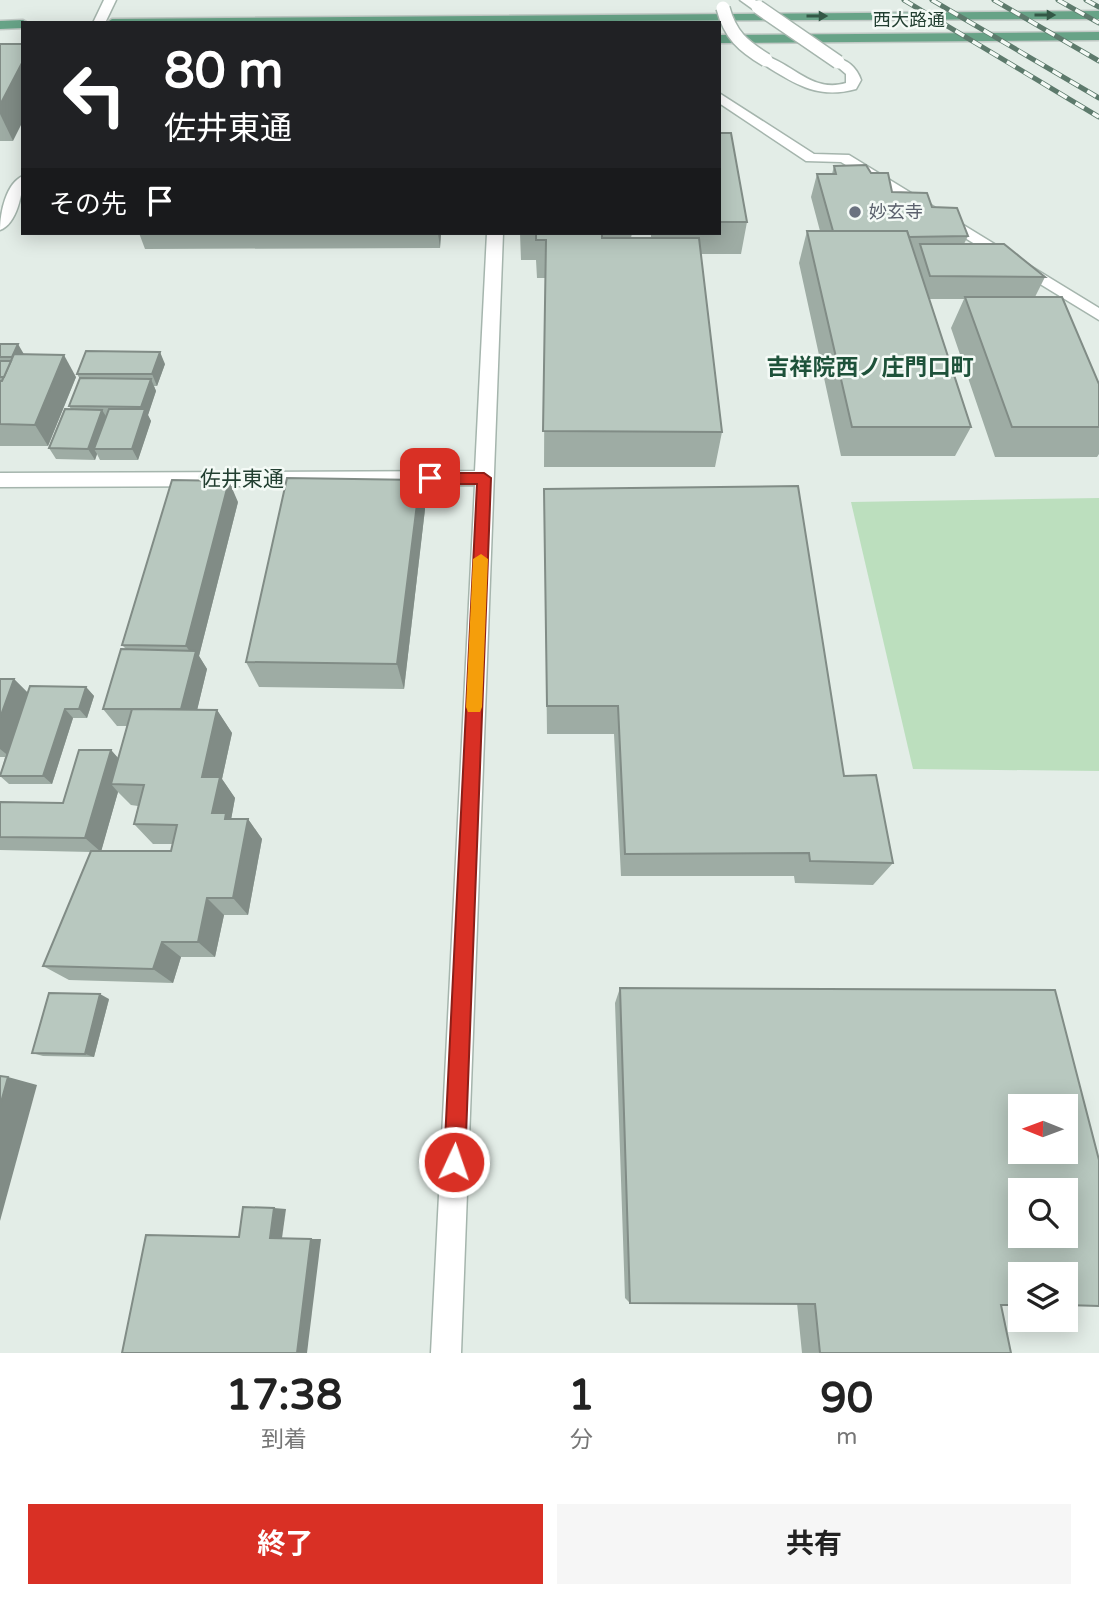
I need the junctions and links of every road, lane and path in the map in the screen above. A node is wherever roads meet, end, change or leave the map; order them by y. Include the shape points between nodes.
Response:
1 (110, 0) edge
2 (746, 0) edge
3 (722, 4) edge
4 (1099, 15) edge
5 (100, 21) edge
6 (359, 21) edge
7 (21, 24) edge
8 (0, 25) edge
9 (1099, 36) edge
10 (721, 39) edge
11 (721, 98) edge
12 (21, 184) edge
13 (0, 225) edge
14 (495, 235) edge
15 (1099, 315) edge
16 (484, 478) junction
17 (0, 480) edge
18 (446, 1353) edge

1 - 5 street
2 - 3 street, bridge via 852,72 851,86 841,90 807,86 765,60 733,37
6 -> 4 main road, 西大路通
7 - 8 main road
9 - 10 main road, 西大路通
11 - 15 street via 811,158 844,158
12 - 13 street
14 - 16 street
16 - 17 street, 佐井東通
16 - 18 street

